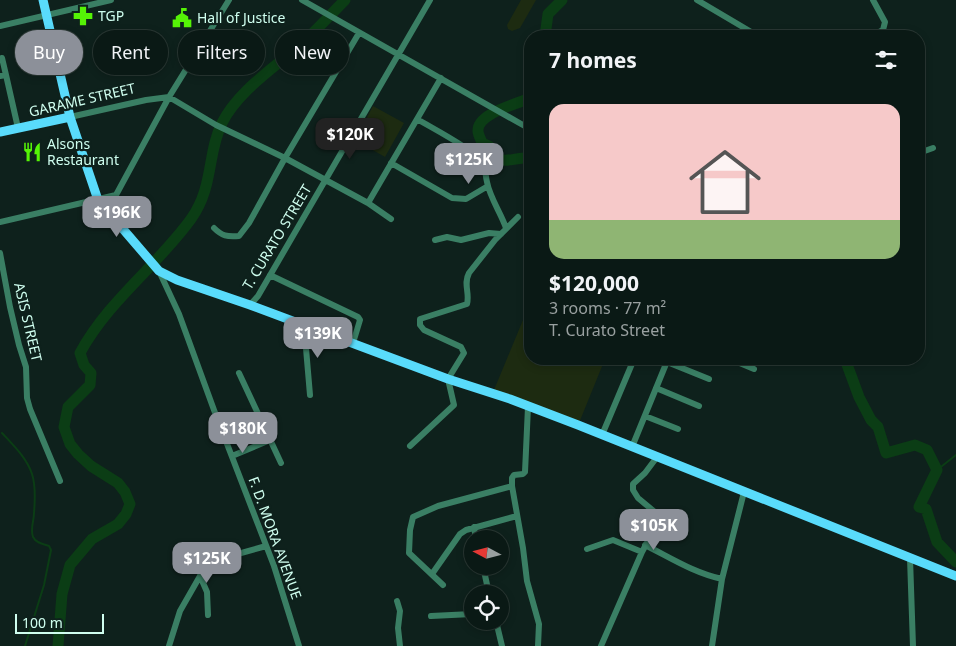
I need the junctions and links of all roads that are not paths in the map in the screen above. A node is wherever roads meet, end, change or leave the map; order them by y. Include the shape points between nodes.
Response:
1 (43, 0) edge
2 (111, 0) edge
3 (229, 0) edge
4 (302, 0) edge
5 (430, 0) edge
6 (697, 0) edge
7 (873, 0) edge
8 (46, 16) junction
9 (0, 26) edge
10 (748, 30) edge
11 (883, 30) edge
12 (359, 33) junction
13 (400, 54) junction
14 (2, 58) dead end
15 (3, 76) edge
16 (441, 78) junction
17 (170, 97) junction
18 (70, 117) junction
19 (417, 119) junction
20 (524, 125) edge
21 (18, 128) junction
22 (0, 132) edge
23 (933, 148) dead end
24 (925, 151) edge
25 (285, 158) junction
26 (392, 163) junction
27 (325, 180) junction
28 (488, 186) junction
29 (116, 195) junction
30 (98, 200) junction
31 (368, 203) junction
32 (112, 214) junction
33 (518, 217) dead end
34 (391, 219) dead end
35 (0, 222) edge
36 (214, 228) dead end
37 (506, 228) junction
38 (501, 234) junction
39 (435, 240) dead end
40 (0, 253) edge
41 (155, 267) junction
42 (2, 273) edge
43 (270, 275) junction
44 (184, 282) junction
45 (169, 294) junction
46 (254, 306) junction
47 (304, 326) junction
48 (353, 344) junction
49 (631, 365) edge
50 (665, 365) edge
51 (678, 365) edge
52 (744, 365) edge
53 (754, 369) dead end
54 (240, 373) dead end
55 (448, 379) junction
56 (709, 379) dead end
57 (656, 388) junction
58 (310, 395) dead end
59 (699, 406) dead end
60 (528, 407) junction
61 (645, 416) junction
62 (678, 429) dead end
63 (602, 435) junction
64 (270, 440) junction
65 (410, 446) dead end
66 (632, 447) junction
67 (232, 456) junction
68 (657, 457) junction
69 (281, 463) dead end
70 (60, 481) dead end
71 (512, 486) junction
72 (744, 492) junction
73 (517, 516) junction
74 (474, 527) junction
75 (474, 530) edge
76 (266, 546) junction
77 (587, 549) dead end
78 (644, 549) junction
79 (910, 558) junction
80 (432, 574) junction
81 (200, 576) junction
82 (956, 576) edge
83 (722, 578) junction
84 (442, 585) dead end
85 (397, 601) dead end
86 (464, 614) edge
87 (208, 615) dead end
88 (431, 616) dead end
89 (498, 630) edge
90 (169, 646) edge
91 (299, 646) edge
92 (400, 646) edge
93 (502, 646) edge
94 (538, 646) edge
95 (601, 646) edge
96 (712, 646) edge
97 (913, 646) edge

1 - 8 main road
2 - 8 street
3 - 17 street
4 - 12 street
5 - 13 street, T. CURATO STREET
6 - 10 street
7 - 11 street via 885,22
8 - 9 street
8 - 18 main road
12 - 13 street
12 - 25 street
13 - 16 street
13 - 27 street, T. CURATO STREET
14 - 15 street
15 - 21 street
16 - 19 street
16 - 20 street
17 - 18 street, GARAME STREET
17 - 25 street via 225,130
17 - 29 street
18 - 21 main road, GARAME STREET
18 - 30 main road
19 - 26 street
19 - 28 street via 482,161
21 - 22 main road, GARAME STREET
23 - 24 street
25 - 27 street
25 - 36 street via 239,236 221,236
26 - 28 street via 452,198 466,199
26 - 31 street
27 - 31 street
27 - 43 street, T. CURATO STREET
28 - 37 street
29 - 30 street
29 - 32 street
30 - 32 main road
30 - 35 street
31 - 34 street
32 - 41 main road
33 - 37 street
37 - 38 street
38 - 39 street
38 - 55 street via 467,276 467,304 420,319 427,333 461,347 464,352
40 - 42 street, ASIS STREET
41 - 44 main road
41 - 45 street, F. D. MORA AVENUE
42 - 70 street, ASIS STREET via 26,367 28,404
43 - 46 street, T. CURATO STREET
43 - 48 street via 358,317 360,320
44 - 45 street via 174,285
44 - 46 main road
45 - 67 street, F. D. MORA AVENUE
46 - 47 main road
47 - 48 main road
47 - 58 street
48 - 55 main road
49 - 63 street
50 - 57 street
51 - 56 street
52 - 53 street
54 - 64 street
55 - 60 main road
55 - 65 street via 454,405
57 - 59 street
57 - 61 street
60 - 63 main road
60 - 71 street via 525,472 514,475
61 - 62 street
61 - 66 street
63 - 66 main road
64 - 67 street
64 - 69 street
66 - 68 main road
67 - 76 street, F. D. MORA AVENUE
68 - 72 main road
68 - 78 street via 633,484 632,490 656,513 654,528
71 - 73 street
71 - 80 street via 438,506 413,517 409,553
72 - 79 main road
72 - 83 street
73 - 74 street
73 - 94 street via 527,581 539,624
74 - 75 street
74 - 80 street via 460,534
76 - 81 street via 209,562 202,566
76 - 91 street, F. D. MORA AVENUE
77 - 78 street via 613,540
78 - 83 street via 706,576
78 - 95 street
79 - 82 main road
79 - 97 street
80 - 84 street
81 - 87 street via 207,592
81 - 90 street via 180,612
83 - 96 street
85 - 92 street
86 - 88 street
89 - 93 street

